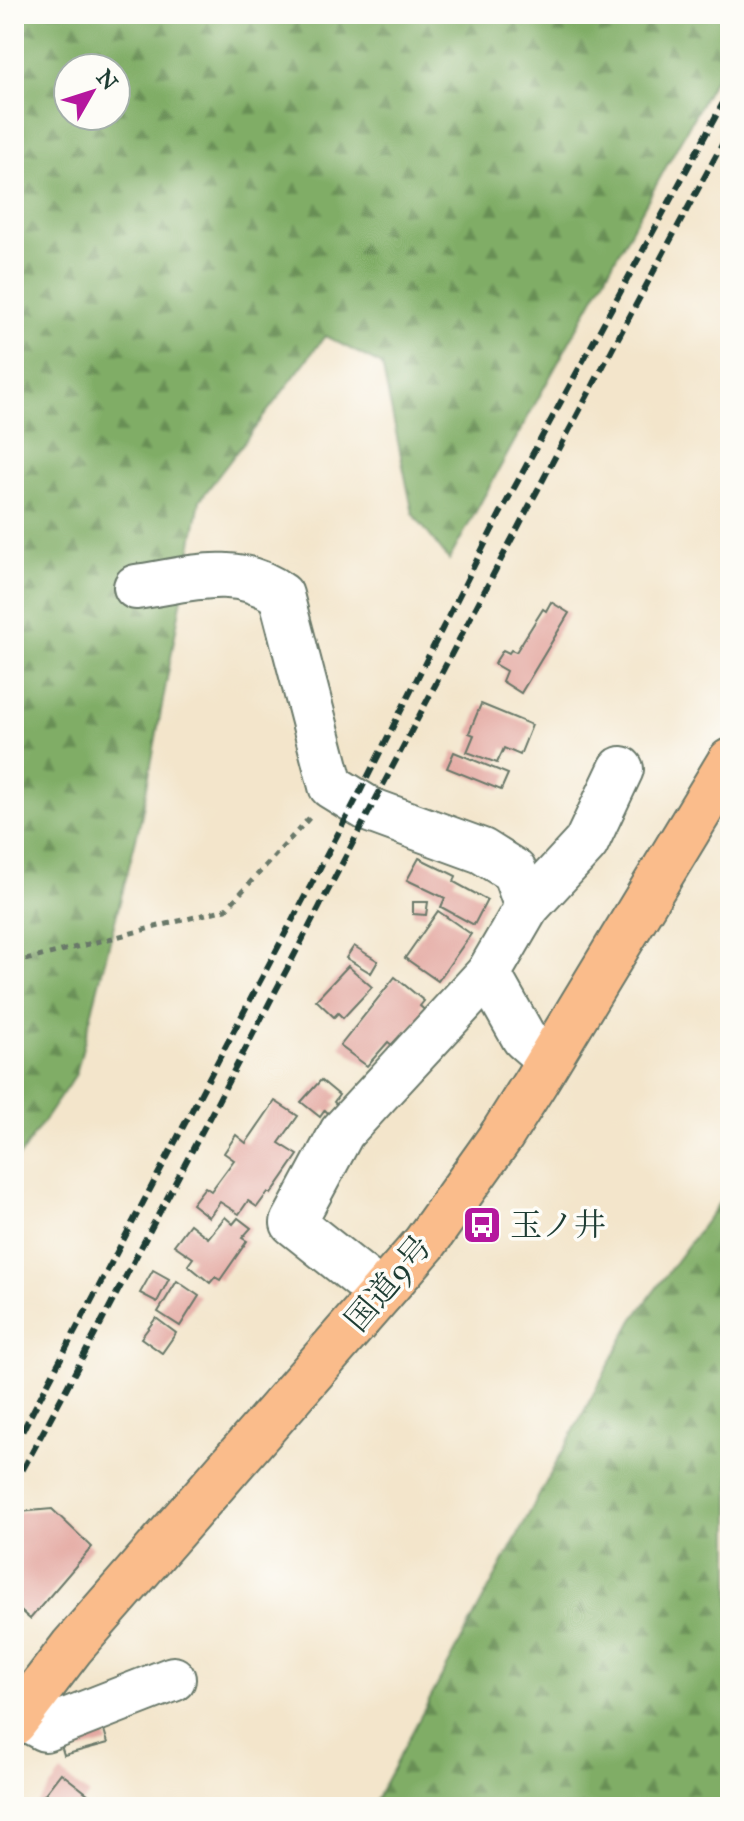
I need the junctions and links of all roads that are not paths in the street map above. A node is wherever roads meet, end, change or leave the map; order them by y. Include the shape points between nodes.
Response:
1 (136, 587) dead end
2 (730, 761) edge
3 (621, 769) dead end
4 (527, 907) junction
5 (488, 974) junction
6 (548, 1059) junction
7 (381, 1293) junction
8 (173, 1679) dead end
9 (16, 1719) edge

1 - 4 street via 231,574 265,582 281,595 331,786 370,810 482,851 514,871
2 - 6 highway, 国道9号
3 - 4 street via 586,843
4 - 5 street
5 - 6 street via 524,1038
5 - 7 street via 342,1132 293,1223
6 - 7 highway, 国道9号 via 485,1159 425,1243
7 - 9 highway, 国道9号 via 92,1624
8 - 9 street via 45,1729

